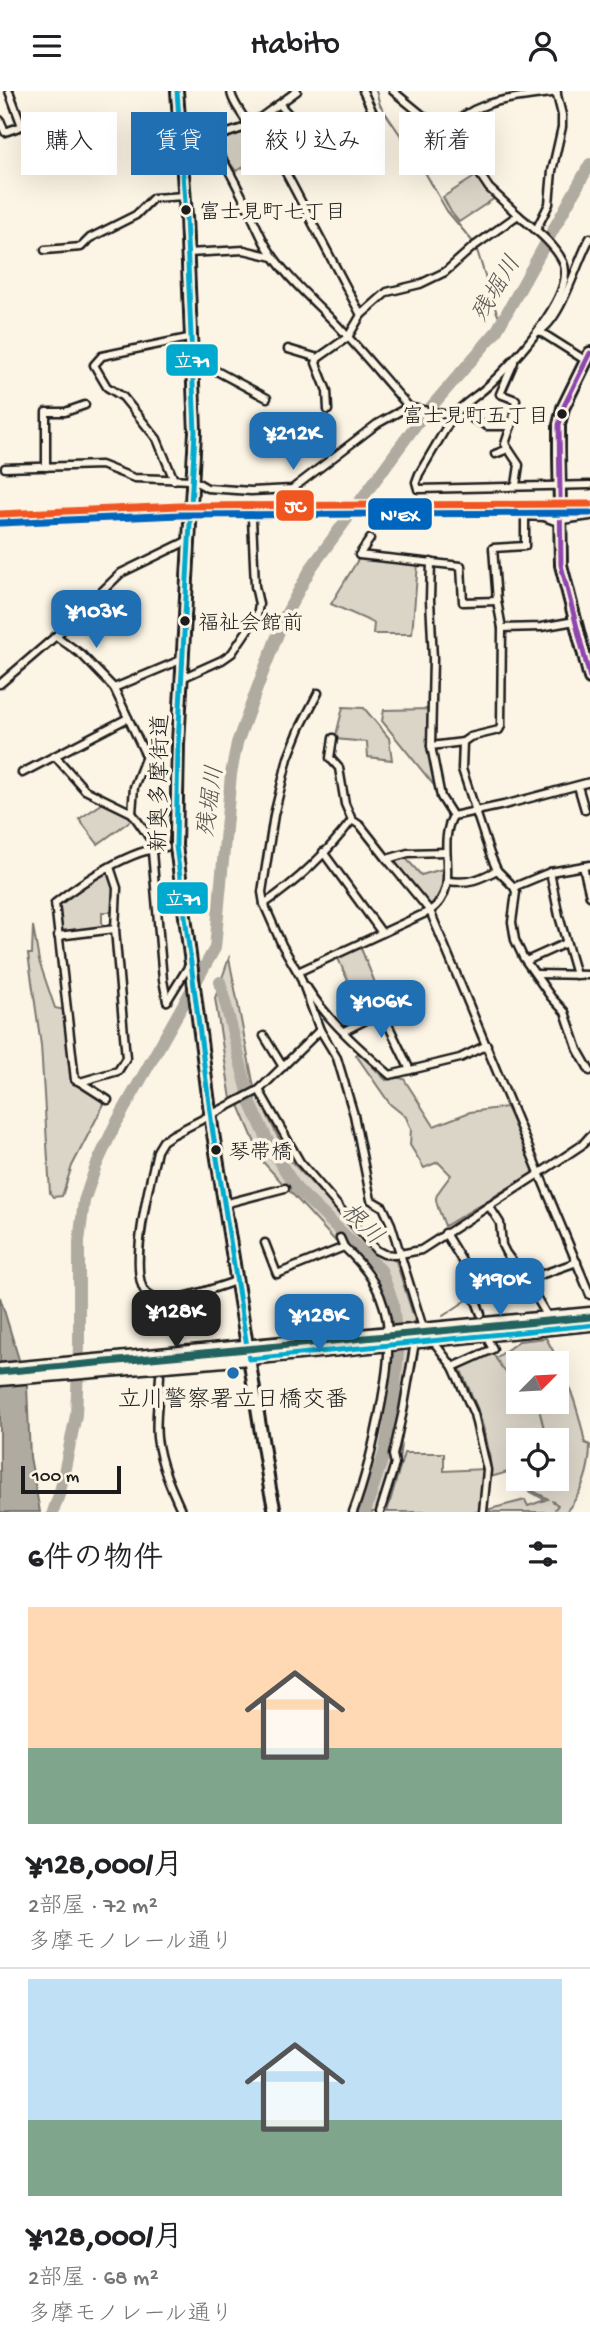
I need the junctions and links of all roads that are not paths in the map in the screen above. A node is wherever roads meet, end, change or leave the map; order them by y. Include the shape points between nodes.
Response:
1 (9, 91) edge
2 (177, 91) edge
3 (231, 91) edge
4 (297, 91) edge
5 (363, 91) edge
6 (393, 91) edge
7 (557, 92) edge
8 (280, 105) junction
9 (178, 112) edge
10 (242, 112) edge
11 (270, 112) edge
12 (286, 112) edge
13 (373, 112) edge
14 (418, 112) edge
15 (470, 112) edge
16 (0, 120) edge
17 (227, 166) edge
18 (183, 175) edge
19 (287, 175) edge
20 (480, 175) edge
21 (185, 196) junction
22 (517, 215) junction
23 (537, 231) junction
24 (590, 238) edge
25 (45, 250) dead end
26 (188, 253) junction
27 (273, 257) junction
28 (361, 314) junction
29 (539, 331) junction
30 (192, 337) junction
31 (348, 337) junction
32 (528, 344) junction
33 (288, 349) dead end
34 (318, 358) junction
35 (194, 359) junction
36 (589, 359) edge
37 (267, 398) dead end
38 (85, 405) dead end
39 (411, 408) junction
40 (328, 409) dead end
41 (453, 416) junction
42 (473, 419) dead end
43 (510, 426) junction
44 (508, 449) junction
45 (495, 454) dead end
46 (46, 467) junction
47 (5, 468) dead end
48 (174, 479) junction
49 (193, 480) junction
50 (516, 485) junction
51 (590, 485) edge
52 (560, 487) junction
53 (590, 516) edge
54 (560, 517) junction
55 (252, 518) dead end
56 (370, 539) dead end
57 (189, 540) junction
58 (431, 562) junction
59 (497, 601) junction
60 (575, 621) junction
61 (502, 628) junction
62 (56, 636) junction
63 (183, 659) junction
64 (182, 678) junction
65 (590, 678) edge
66 (0, 684) edge
67 (114, 688) junction
68 (318, 693) dead end
69 (128, 718) junction
70 (333, 738) dead end
71 (463, 742) junction
72 (431, 746) junction
73 (55, 756) junction
74 (22, 773) dead end
75 (590, 782) edge
76 (578, 786) junction
77 (584, 810) dead end
78 (478, 811) junction
79 (132, 813) junction
80 (453, 816) junction
81 (352, 820) junction
82 (166, 847) dead end
83 (152, 848) junction
84 (323, 852) junction
85 (445, 852) junction
86 (387, 859) junction
87 (586, 865) edge
88 (110, 867) junction
89 (497, 870) junction
90 (550, 872) junction
91 (449, 881) junction
92 (514, 887) junction
93 (590, 896) edge
94 (264, 904) junction
95 (430, 911) junction
96 (116, 929) junction
97 (382, 933) junction
98 (58, 936) junction
99 (566, 943) junction
100 (526, 961) junction
101 (190, 963) junction
102 (299, 974) junction
103 (536, 974) junction
104 (576, 975) junction
105 (590, 975) edge
106 (320, 1030) junction
107 (344, 1031) junction
108 (264, 1036) dead end
109 (487, 1045) junction
110 (283, 1067) junction
111 (410, 1070) junction
112 (590, 1071) edge
113 (80, 1083) junction
114 (259, 1090) junction
115 (108, 1100) dead end
116 (210, 1116) junction
117 (590, 1136) edge
118 (540, 1173) junction
119 (285, 1188) dead end
120 (224, 1204) junction
121 (489, 1206) junction
122 (445, 1233) junction
123 (340, 1238) dead end
124 (265, 1243) dead end
125 (344, 1247) junction
126 (399, 1255) junction
127 (577, 1262) junction
128 (526, 1279) junction
129 (236, 1281) junction
130 (590, 1295) edge
131 (590, 1313) edge
132 (481, 1314) dead end
133 (548, 1317) junction
134 (590, 1325) edge
135 (417, 1329) junction
136 (389, 1332) junction
137 (431, 1341) junction
138 (414, 1342) junction
139 (489, 1342) dead end
140 (247, 1345) junction
141 (389, 1345) junction
142 (249, 1359) junction
143 (453, 1367) junction
144 (0, 1369) edge
145 (160, 1376) dead end
146 (0, 1380) edge
147 (182, 1512) edge
148 (275, 1512) edge
149 (352, 1512) edge
150 (380, 1512) edge
151 (483, 1512) edge

1 - 16 street via 22,126 5,132
2 - 9 main road, 新奥多摩街道
3 - 10 street
4 - 8 street
5 - 13 street
6 - 14 street
7 - 15 street via 502,99
7 - 23 street via 562,127 549,204
8 - 11 street
8 - 12 street
17 - 27 street
18 - 21 main road, 新奥多摩街道
19 - 28 street
20 - 22 street
21 - 25 street via 153,198 136,215 81,247
21 - 26 main road, 新奥多摩街道
22 - 23 street
22 - 28 street via 445,272 387,292
23 - 29 street via 564,264 563,281
24 - 29 street via 568,290 547,327
26 - 27 street via 244,250
26 - 30 main road, 新奥多摩街道
27 - 31 street
28 - 31 street
29 - 32 street
29 - 36 street
30 - 35 main road, 新奥多摩街道
30 - 48 street via 102,355 94,365 107,387 123,397 157,439
31 - 34 street
31 - 39 street
32 - 41 street
32 - 43 street via 512,365 500,394 516,400
33 - 34 street
34 - 40 street
35 - 37 street
35 - 49 main road, 新奥多摩街道
36 - 52 main road via 559,425
38 - 46 street via 46,412
39 - 41 street
39 - 49 street via 377,424 292,489 225,490
41 - 50 street via 419,474 418,489
42 - 43 street via 487,426
43 - 44 street
44 - 45 street
44 - 50 street via 519,465
46 - 47 street
46 - 48 street via 101,465 134,478
48 - 49 street
49 - 57 main road, 新奥多摩街道
50 - 52 street
51 - 52 street
52 - 54 main road
53 - 54 street
54 - 59 street via 555,521 525,516 525,546 494,548
54 - 60 main road via 561,565
55 - 64 street via 257,616 232,653
56 - 58 street via 359,555
57 - 62 street via 121,573
57 - 63 main road, 新奥多摩街道
58 - 59 street via 461,566 463,602
58 - 72 street
59 - 61 street
60 - 61 street
60 - 65 main road
61 - 71 street via 501,726
62 - 66 street
62 - 67 street
63 - 64 main road, 新奥多摩街道
63 - 67 street
64 - 101 main road, 新奥多摩街道 via 174,821
67 - 69 street
68 - 94 street via 285,769 262,884
69 - 73 street
69 - 79 street via 146,756 134,787
70 - 81 street via 330,758 339,768
71 - 72 street
71 - 78 street via 462,769
72 - 80 street via 441,797
73 - 74 street
73 - 79 street via 85,790
75 - 76 street
76 - 77 street
76 - 78 street
78 - 80 street
78 - 89 street
79 - 83 street
80 - 85 street via 446,828
81 - 84 street
81 - 86 street
82 - 83 street
83 - 88 street
83 - 101 street via 167,1000
84 - 94 street via 292,885
84 - 97 street
85 - 86 street
85 - 91 street
86 - 95 street
87 - 90 street
87 - 93 street
88 - 96 street via 117,888
88 - 98 street via 55,903
89 - 91 street via 466,884
89 - 92 street
90 - 92 street
90 - 99 street
91 - 95 street
92 - 100 street via 513,931
94 - 102 street
95 - 97 street
95 - 109 street
96 - 98 street
96 - 113 street via 125,1058 118,1071
97 - 102 street
98 - 113 street via 75,1080
99 - 100 street
99 - 104 street
100 - 103 street
101 - 116 main road, 新奥多摩街道
102 - 106 street
102 - 107 street
103 - 104 street
103 - 112 street via 565,1012
104 - 105 street
106 - 110 street
106 - 126 street via 337,1058 354,1115 370,1200 383,1207
107 - 111 street via 390,1075
107 - 111 street via 382,1012
108 - 110 street
109 - 111 street via 460,1058
109 - 118 street
110 - 114 street
113 - 115 street
114 - 116 street
114 - 126 street via 318,1185 376,1250
116 - 120 main road, 新奥多摩街道
116 - 129 street via 163,1141 157,1151 140,1234 141,1281 146,1292 164,1300
117 - 118 street
118 - 121 street
118 - 127 street
119 - 120 street
120 - 129 main road, 新奥多摩街道
121 - 122 street
121 - 128 street via 500,1223 506,1253
122 - 126 street via 421,1249
122 - 132 street via 467,1269
123 - 125 street
124 - 125 street via 276,1274
125 - 136 street via 380,1292
126 - 135 street
127 - 128 street
127 - 130 street
128 - 133 street
129 - 140 main road, 新奥多摩街道
131 - 133 main road
133 - 135 main road
134 - 137 main road
135 - 136 main road
135 - 137 street
136 - 140 main road
137 - 138 main road
137 - 143 street
138 - 141 main road
138 - 150 street via 395,1464
139 - 143 street via 493,1349
140 - 142 main road, 新奥多摩街道
140 - 144 main road
141 - 142 main road
141 - 149 street via 366,1478
142 - 146 main road
142 - 148 main road, 新奥多摩街道
143 - 151 street via 474,1414 485,1457
145 - 147 street via 159,1448

